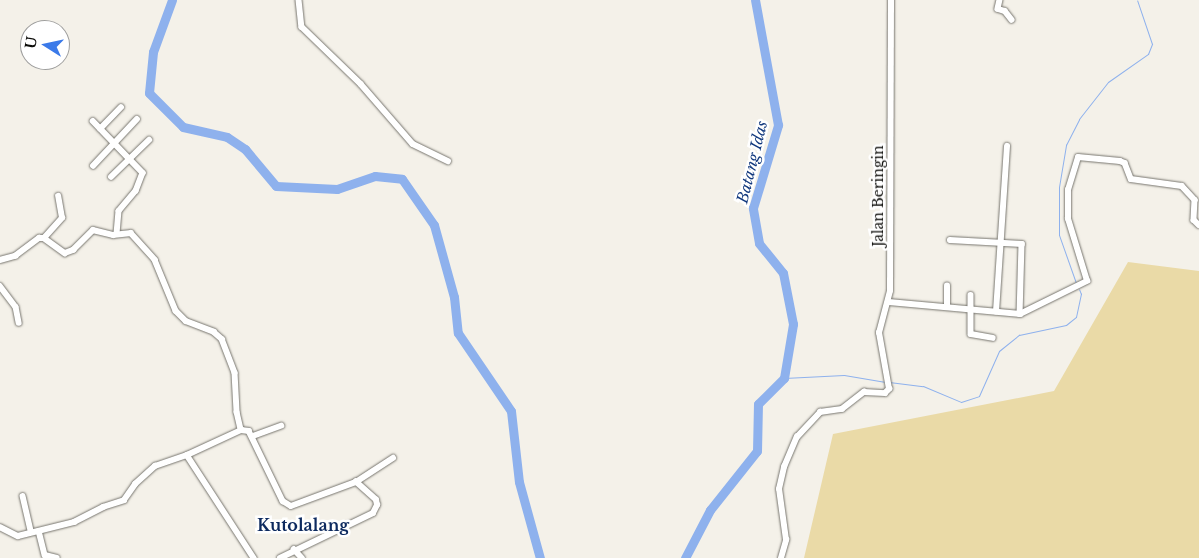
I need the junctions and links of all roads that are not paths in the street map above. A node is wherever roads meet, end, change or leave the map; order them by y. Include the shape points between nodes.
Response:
1 (300, 0) edge
2 (891, 0) edge
3 (1000, 0) edge
4 (1012, 20) dead end
5 (121, 107) dead end
6 (137, 119) dead end
7 (93, 121) dead end
8 (100, 129) junction
9 (149, 140) dead end
10 (114, 143) junction
11 (1007, 146) dead end
12 (130, 159) junction
13 (448, 160) dead end
14 (93, 166) dead end
15 (111, 177) dead end
16 (58, 196) dead end
17 (1199, 225) edge
18 (117, 234) junction
19 (44, 238) junction
20 (950, 240) dead end
21 (1000, 242) junction
22 (0, 260) edge
23 (0, 286) edge
24 (947, 286) dead end
25 (971, 295) dead end
26 (889, 302) junction
27 (947, 306) junction
28 (972, 309) junction
29 (996, 312) junction
30 (1020, 314) junction
31 (19, 323) dead end
32 (993, 338) dead end
33 (281, 426) dead end
34 (242, 430) junction
35 (253, 436) junction
36 (187, 454) junction
37 (392, 458) dead end
38 (356, 482) junction
39 (23, 496) dead end
40 (0, 527) edge
41 (39, 531) junction
42 (31, 532) junction
43 (294, 549) junction
44 (57, 558) edge
45 (254, 558) edge
46 (280, 558) edge
47 (302, 558) edge
48 (781, 558) edge

1 - 13 street via 302,27 361,84 413,144
2 - 26 street, Jalan Beringin
3 - 4 street via 998,9 1006,11
5 - 8 street
6 - 10 street
7 - 8 street
8 - 10 street
9 - 12 street
10 - 12 street
10 - 14 street
11 - 21 street
12 - 15 street
12 - 18 street via 142,171 143,178 119,211
16 - 19 street via 62,218
17 - 30 street via 1194,220 1195,200 1182,186 1131,178 1125,163 1120,161 1078,157 1068,190 1068,219 1078,258 1088,276 1083,283
18 - 19 street via 93,230 73,250 65,253
18 - 34 street via 131,233 152,255 180,316 222,339 235,373 237,412
19 - 22 street via 37,239 15,256
20 - 21 street
21 - 29 street
21 - 30 street via 1023,245
23 - 31 street via 16,307
24 - 27 street
25 - 28 street
26 - 27 street
26 - 48 street, Jalan Beringin via 879,333 889,388 885,393 864,392 842,409 820,412 797,438 784,467 780,489 786,540
27 - 28 street
28 - 29 street
28 - 32 street via 971,334
29 - 30 street
33 - 35 street
34 - 35 street
34 - 36 street
35 - 38 street via 288,505 304,504
36 - 41 street via 155,466 135,484 124,500 62,527
36 - 45 street
37 - 38 street
38 - 43 street via 376,500 373,513
39 - 42 street
40 - 42 street via 18,536
41 - 42 street
41 - 44 street via 45,555
43 - 46 street
43 - 47 street

